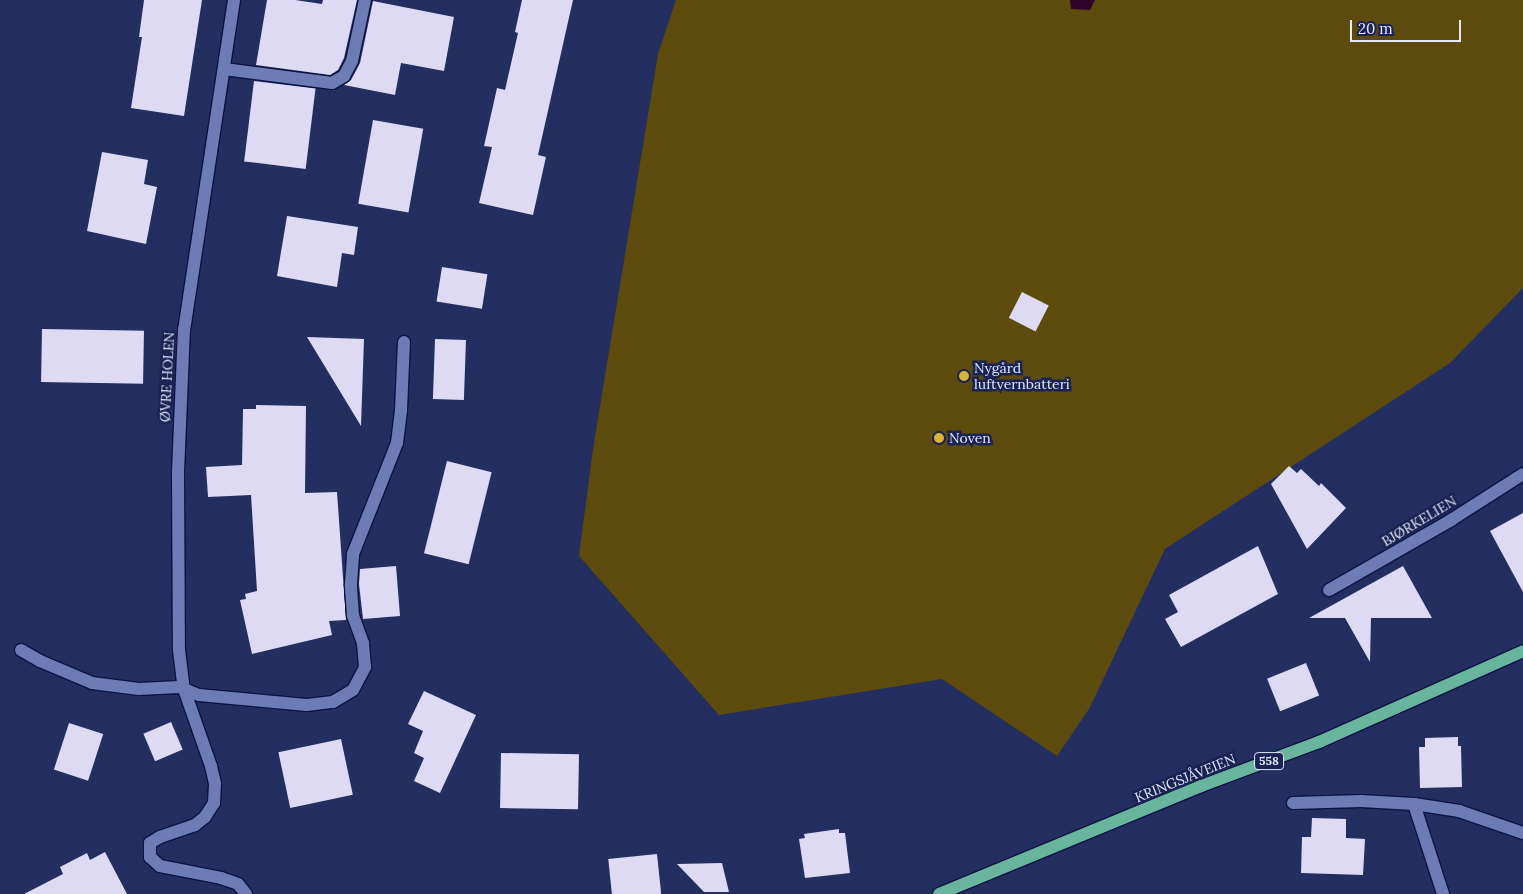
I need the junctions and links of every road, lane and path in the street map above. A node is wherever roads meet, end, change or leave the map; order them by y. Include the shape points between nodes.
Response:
1 (234, 0) edge
2 (365, 0) edge
3 (224, 69) junction
4 (404, 342) dead end
5 (1523, 474) edge
6 (1329, 590) dead end
7 (21, 650) dead end
8 (1523, 651) edge
9 (184, 689) junction
10 (1293, 803) dead end
11 (1414, 804) junction
12 (1523, 833) edge
13 (246, 894) edge
14 (939, 894) edge
15 (1444, 894) edge

1 - 3 street, ØVRE HOLEN
2 - 3 street via 352,61 344,76 332,83
3 - 9 street, ØVRE HOLEN via 184,329 178,475 180,650
4 - 9 street via 397,443 353,554 354,616 363,642 366,667 353,690 333,702 308,705 208,696
5 - 6 street, BJØRKELIEN via 1451,520
7 - 9 street via 40,662 92,683 139,689
8 - 14 main road, KRINGSJÅVEIEN / 558 via 1319,742 1201,786
9 - 13 street, ØVRE HOLEN via 216,784 214,803 195,825 160,837 150,844 150,857 160,866 238,884
10 - 11 street via 1361,801
11 - 12 street via 1459,811
11 - 15 street

